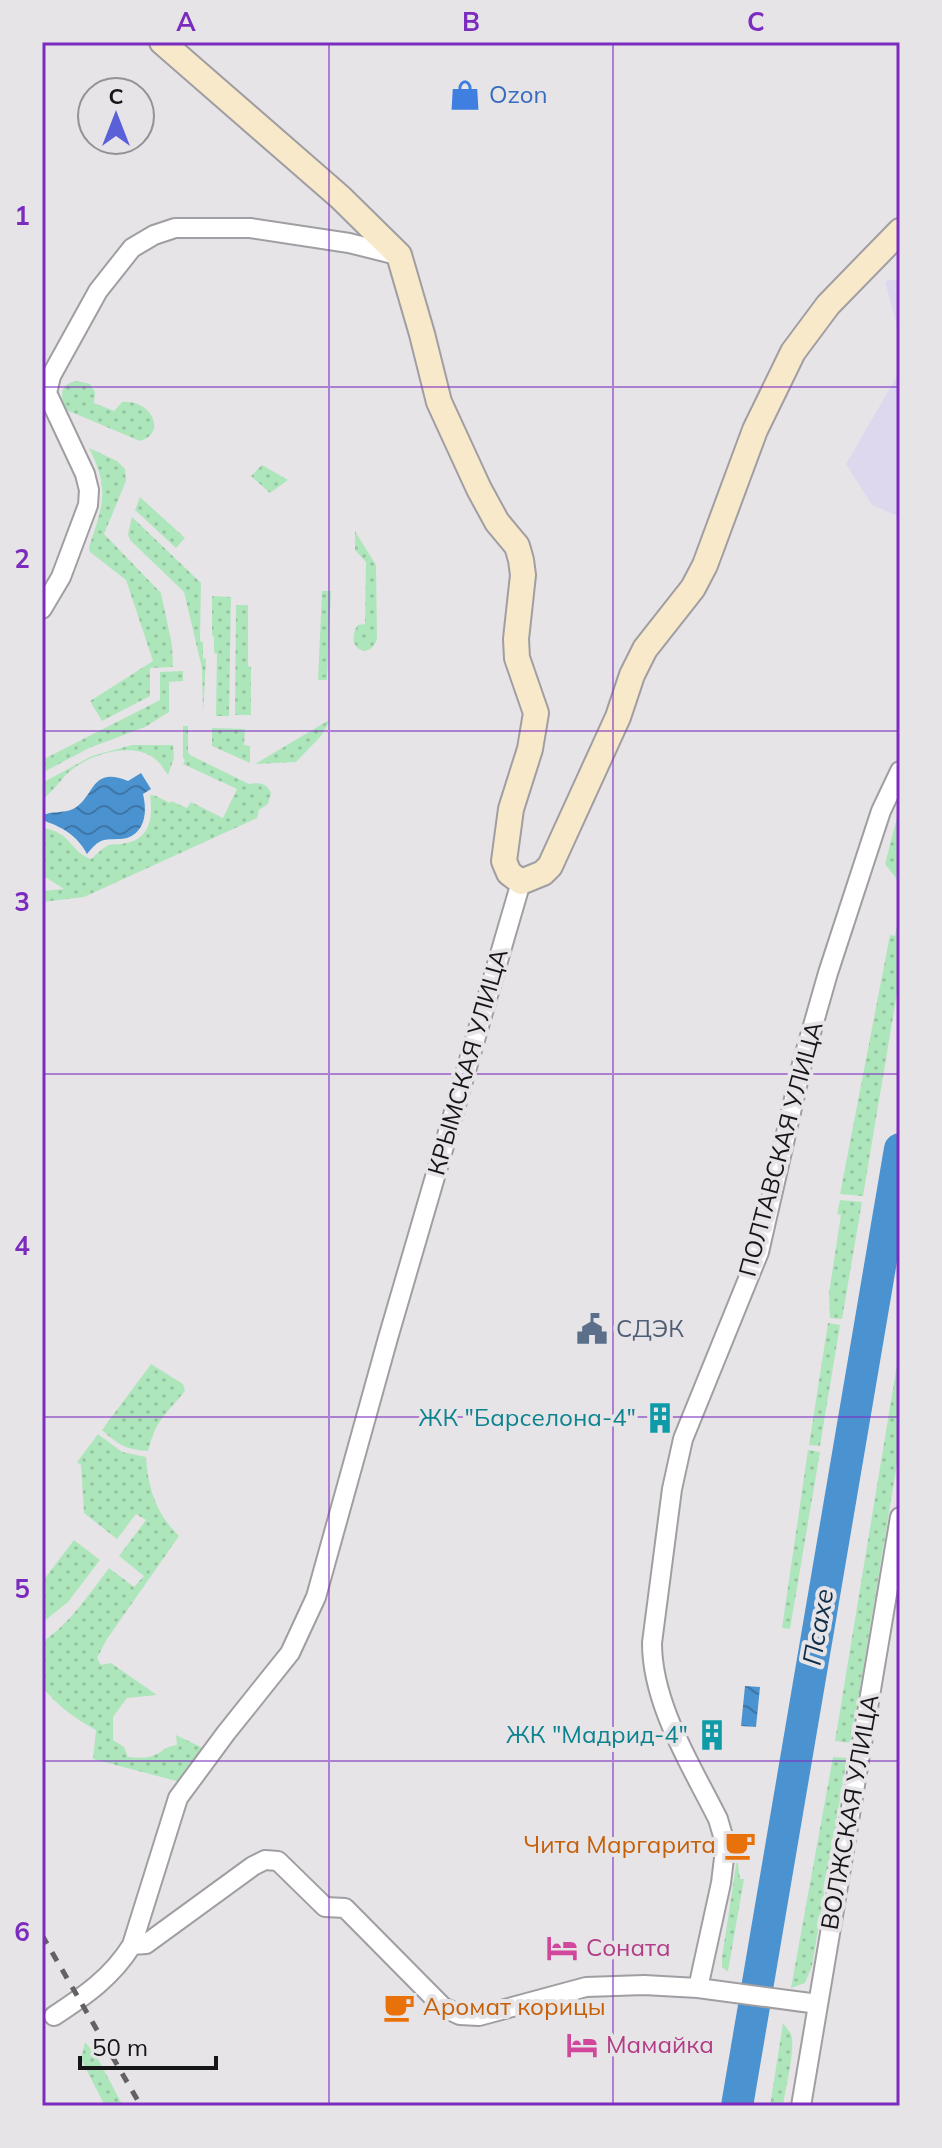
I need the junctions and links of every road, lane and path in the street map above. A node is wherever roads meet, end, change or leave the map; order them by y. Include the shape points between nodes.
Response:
1 (162, 42) edge
2 (900, 231) edge
3 (399, 255) junction
4 (42, 609) edge
5 (900, 771) edge
6 (521, 882) junction
7 (900, 1517) edge
8 (132, 1945) junction
9 (698, 1988) junction
10 (818, 2004) junction
11 (54, 2016) dead end
12 (801, 2106) edge

1 - 3 street
2 - 6 street via 828,305 793,352 755,430 705,565 645,649 550,866
3 - 4 street via 250,228 175,228 132,248 98,291 51,376 47,393 89,490 61,577
3 - 6 street via 439,402 479,489 521,560 517,658 536,713 511,809 504,861
5 - 9 street, ПОЛТАВСКАЯ УЛИЦА via 881,811 828,973 759,1252 683,1439 672,1489 652,1664 658,1692 723,1836 721,1883
6 - 8 street, КРЫМСКАЯ УЛИЦА via 316,1597 290,1653 178,1798
7 - 10 street, ВОЛЖСКАЯ УЛИЦА
8 - 9 street, КРЫМСКАЯ УЛИЦА via 146,1944 265,1860 278,1861 325,1907 345,1908 443,2007 460,2015 479,2016 586,1987
8 - 11 street, КРЫМСКАЯ УЛИЦА via 104,1981
9 - 10 street, КРЫМСКАЯ УЛИЦА
10 - 12 street, ВОЛЖСКАЯ УЛИЦА

